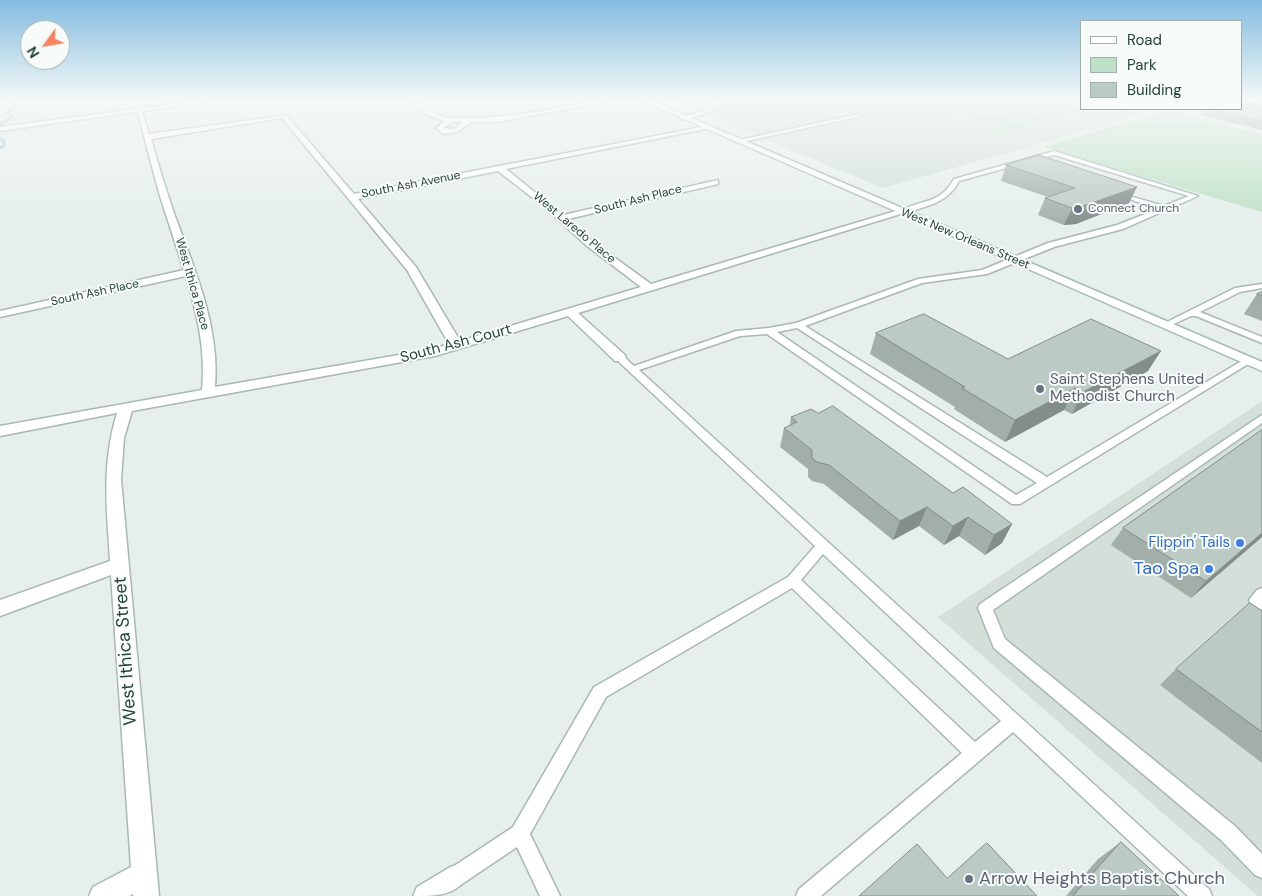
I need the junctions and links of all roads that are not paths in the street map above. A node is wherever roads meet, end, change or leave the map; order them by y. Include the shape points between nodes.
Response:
1 (149, 143) edge
2 (307, 143) edge
3 (626, 143) edge
4 (742, 143) edge
5 (1020, 162) junction
6 (499, 168) junction
7 (1040, 168) edge
8 (715, 182) dead end
9 (1106, 190) edge
10 (354, 197) junction
11 (1163, 208) junction
12 (902, 212) junction
13 (562, 218) junction
14 (1014, 260) junction
15 (190, 272) junction
16 (1262, 286) edge
17 (649, 288) junction
18 (570, 312) junction
19 (1189, 313) junction
20 (0, 314) edge
21 (798, 325) junction
22 (1165, 325) junction
23 (769, 331) junction
24 (1262, 340) edge
25 (457, 346) junction
26 (620, 358) joint
27 (1248, 361) junction
28 (1262, 366) edge
29 (634, 369) junction
30 (208, 393) junction
31 (126, 407) junction
32 (1262, 418) edge
33 (0, 431) edge
34 (1046, 483) junction
35 (823, 545) junction
36 (119, 565) junction
37 (793, 581) junction
38 (1262, 594) edge
39 (1262, 604) edge
40 (0, 608) edge
41 (1013, 721) junction
42 (975, 753) junction
43 (520, 834) junction
44 (1262, 868) edge
45 (452, 879) joint
46 (145, 885) edge
47 (102, 896) edge
48 (426, 896) edge
49 (550, 896) edge
50 (806, 896) edge
51 (1202, 896) edge

1 - 15 street, West Ithica Place
2 - 10 street
3 - 6 street, South Ash Avenue
4 - 12 street, West New Orleans Street
5 - 7 lane
5 - 11 lane via 1054,153 1195,196
5 - 12 lane via 956,180 943,197
6 - 10 street, South Ash Avenue
6 - 13 street, West Laredo Place
8 - 13 street, South Ash Place
9 - 11 lane
10 - 25 street via 412,269
11 - 14 lane via 1120,227 1051,245
12 - 14 street, West New Orleans Street
12 - 17 street, South Ash Court
13 - 17 street, West Laredo Place via 590,244
14 - 21 lane via 984,272 910,284
14 - 22 street, West New Orleans Street
15 - 20 street, South Ash Place
15 - 30 street, West Ithica Place via 208,340 211,362
16 - 19 lane via 1238,290
17 - 18 street, South Ash Court
18 - 25 street, South Ash Court
18 - 26 street
19 - 22 lane
19 - 24 lane
21 - 23 lane
21 - 34 lane
22 - 27 street, West New Orleans Street
23 - 29 lane via 739,334
23 - 34 lane via 1016,501
25 - 30 street, South Ash Court via 413,357
26 - 29 lane
27 - 28 street, West New Orleans Street
27 - 34 lane
29 - 35 lane
30 - 31 street, South Ash Court
31 - 33 street, South Ash Court
31 - 36 street, West Ithica Street via 114,462
32 - 44 lane via 985,608 999,643 1228,833
35 - 37 lane
35 - 41 lane
36 - 40 street
36 - 46 street, West Ithica Street
37 - 42 lane
37 - 43 lane via 600,692
38 - 39 lane via 1256,600
41 - 42 lane
41 - 51 lane
42 - 50 lane
43 - 45 lane
43 - 49 lane
45 - 48 street
46 - 47 street

